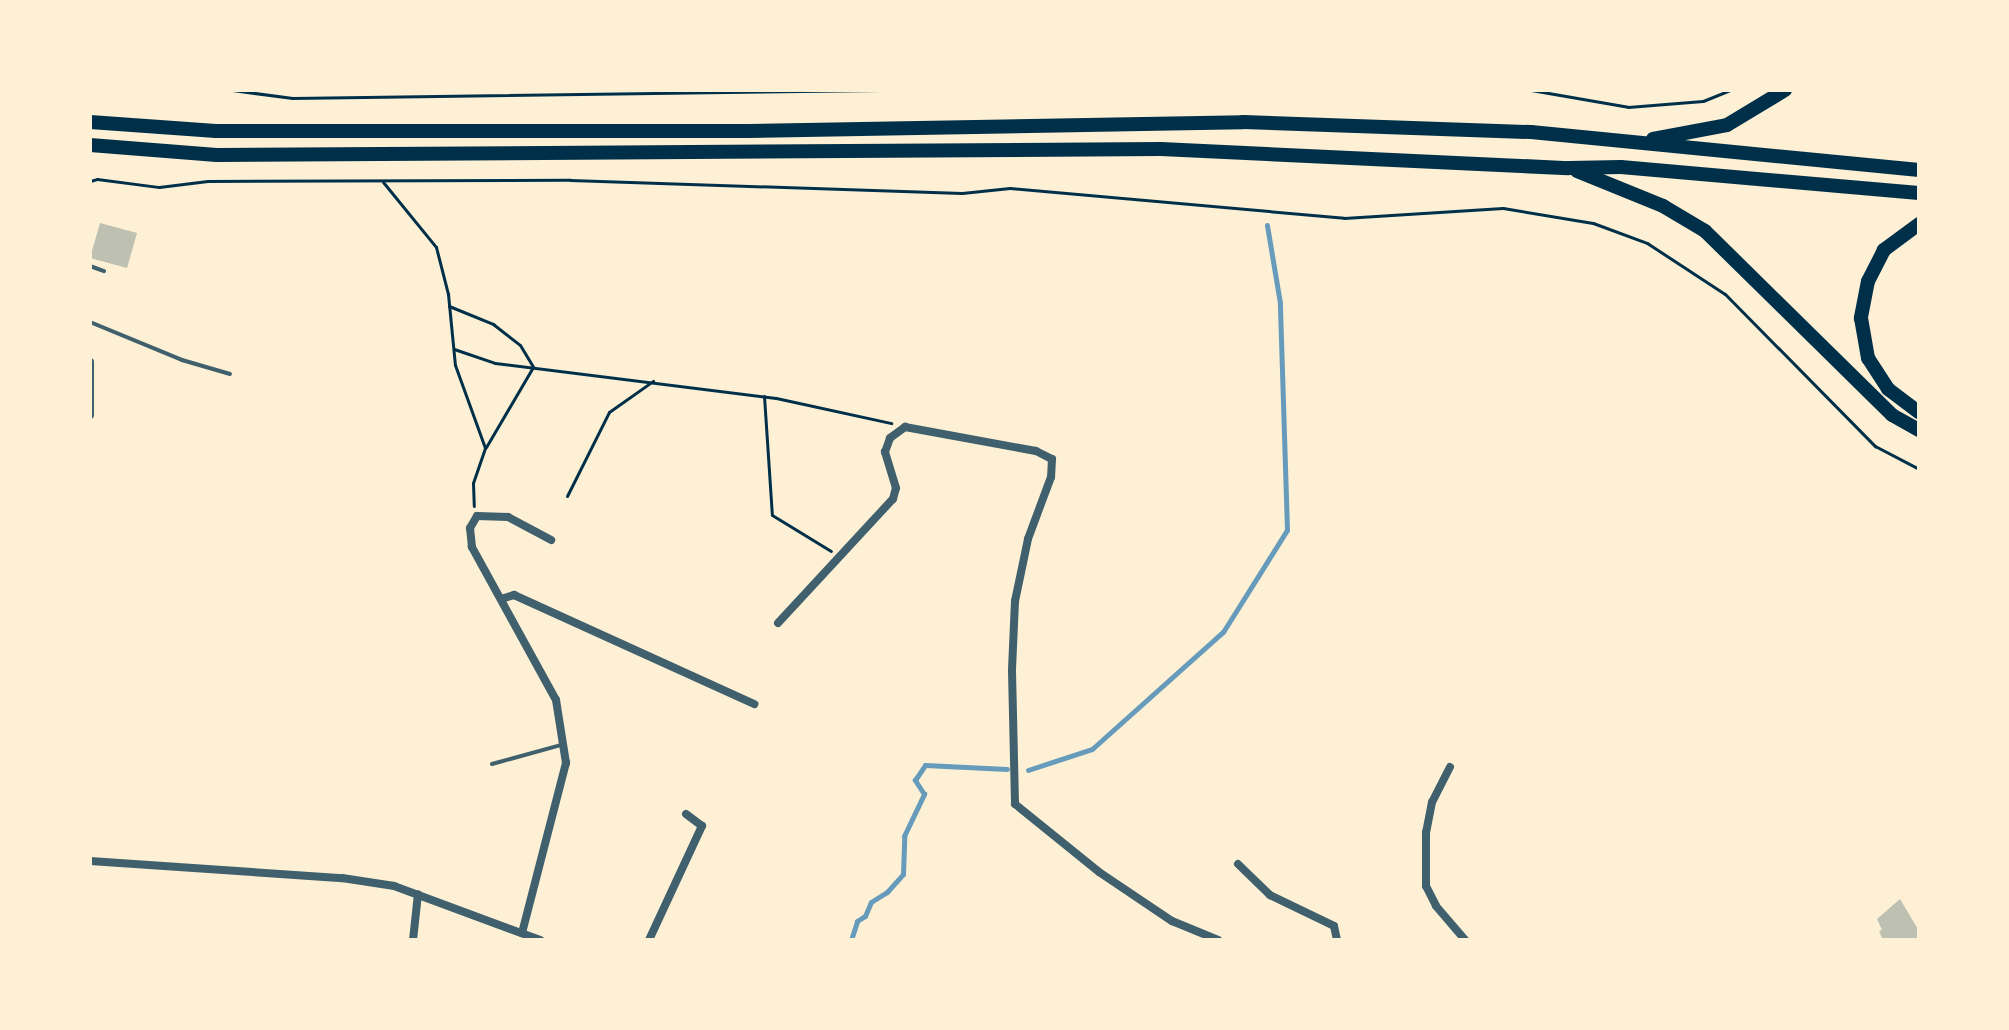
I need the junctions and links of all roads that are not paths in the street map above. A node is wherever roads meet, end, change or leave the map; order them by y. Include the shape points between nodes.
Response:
1 (1785, 90) edge
2 (90, 122) edge
3 (1633, 142) junction
4 (90, 145) edge
5 (1569, 168) junction
6 (1919, 170) edge
7 (1919, 193) edge
8 (1919, 224) edge
9 (90, 266) edge
10 (104, 271) dead end
11 (90, 322) edge
12 (90, 362) edge
13 (230, 374) dead end
14 (1919, 412) edge
15 (90, 415) edge
16 (1919, 430) edge
17 (551, 540) dead end
18 (501, 599) junction
19 (778, 623) dead end
20 (754, 704) dead end
21 (563, 744) junction
22 (492, 764) dead end
23 (1450, 767) dead end
24 (686, 814) dead end
25 (90, 861) edge
26 (1238, 864) dead end
27 (418, 894) junction
28 (522, 933) junction
29 (413, 940) edge
30 (540, 940) edge
31 (649, 940) edge
32 (1218, 940) edge
33 (1337, 940) edge
34 (1465, 940) edge

1 - 3 highway via 1727,125
2 - 3 highway via 216,131 748,131 1243,122 1531,132
3 - 6 highway
4 - 5 highway via 217,155 1161,149
5 - 7 highway via 1621,167
5 - 16 highway via 1663,206 1705,231 1892,415
8 - 14 highway via 1884,250 1868,281 1861,318 1868,358 1888,389
9 - 10 lane
11 - 13 lane
12 - 15 street
17 - 18 street via 508,517 477,516 470,528 472,547
18 - 20 street via 514,595
18 - 21 street via 556,700
19 - 32 street via 893,499 896,488 885,452 890,438 905,427 1036,451 1052,459 1015,601 1015,804 1172,921
21 - 22 lane
21 - 28 street via 566,763
23 - 34 street via 1432,802 1426,886
24 - 31 street via 702,826
25 - 27 street via 342,878
26 - 33 street via 1270,895 1334,926
27 - 28 street
27 - 29 street
28 - 30 street

